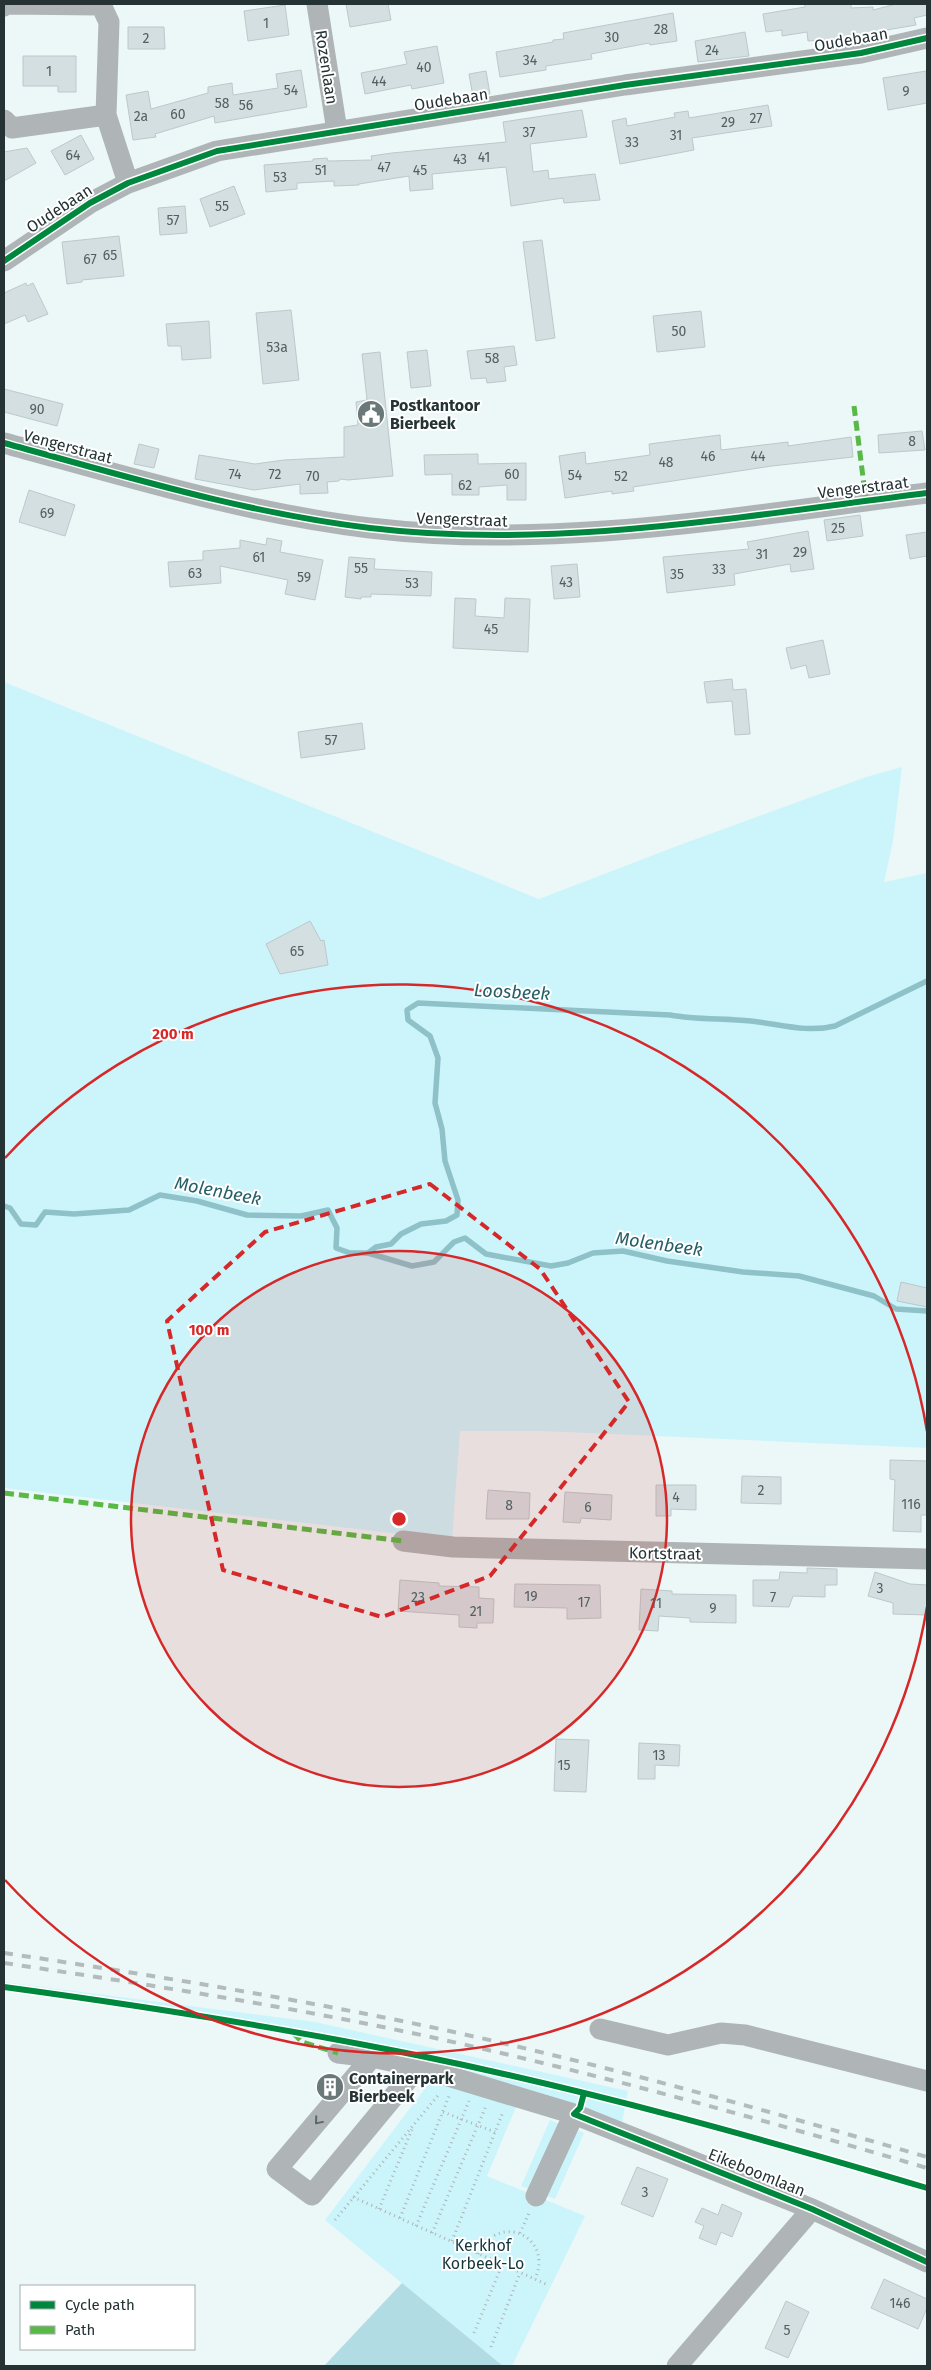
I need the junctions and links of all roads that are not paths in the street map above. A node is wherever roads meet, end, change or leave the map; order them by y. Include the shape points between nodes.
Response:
1 (317, 4) edge
2 (4, 6) edge
3 (927, 38) edge
4 (106, 115) junction
5 (4, 120) edge
6 (336, 131) junction
7 (128, 183) junction
8 (4, 261) edge
9 (4, 443) edge
10 (927, 493) edge
11 (403, 1542) dead end
12 (927, 1559) edge
13 (600, 2029) dead end
14 (338, 2053) dead end
15 (372, 2057) junction
16 (418, 2067) junction
17 (927, 2081) edge
18 (574, 2114) junction
19 (536, 2196) dead end
20 (812, 2209) junction
21 (927, 2262) edge
22 (677, 2366) edge

1 - 6 street, Rozenlaan
2 - 4 street via 101,5 109,22
3 - 6 street, Oudebaan via 862,53 625,85
4 - 5 street via 12,128
4 - 7 street
6 - 7 street, Oudebaan via 217,152
7 - 8 street, Oudebaan via 90,203
9 - 10 street, Vengerstraat via 247,508 338,524 409,531 542,534 646,527
11 - 12 street, Kortstraat via 453,1547
13 - 17 street via 668,2045 721,2033 745,2035
14 - 15 street, Eikeboomlaan
15 - 16 street, Eikeboomlaan
15 -> 16 street via 277,2169 312,2195
16 - 18 street, Eikeboomlaan
18 - 19 street
18 - 20 street, Eikeboomlaan
20 - 21 street, Eikeboomlaan
20 - 22 street, Eikeboomlaan

